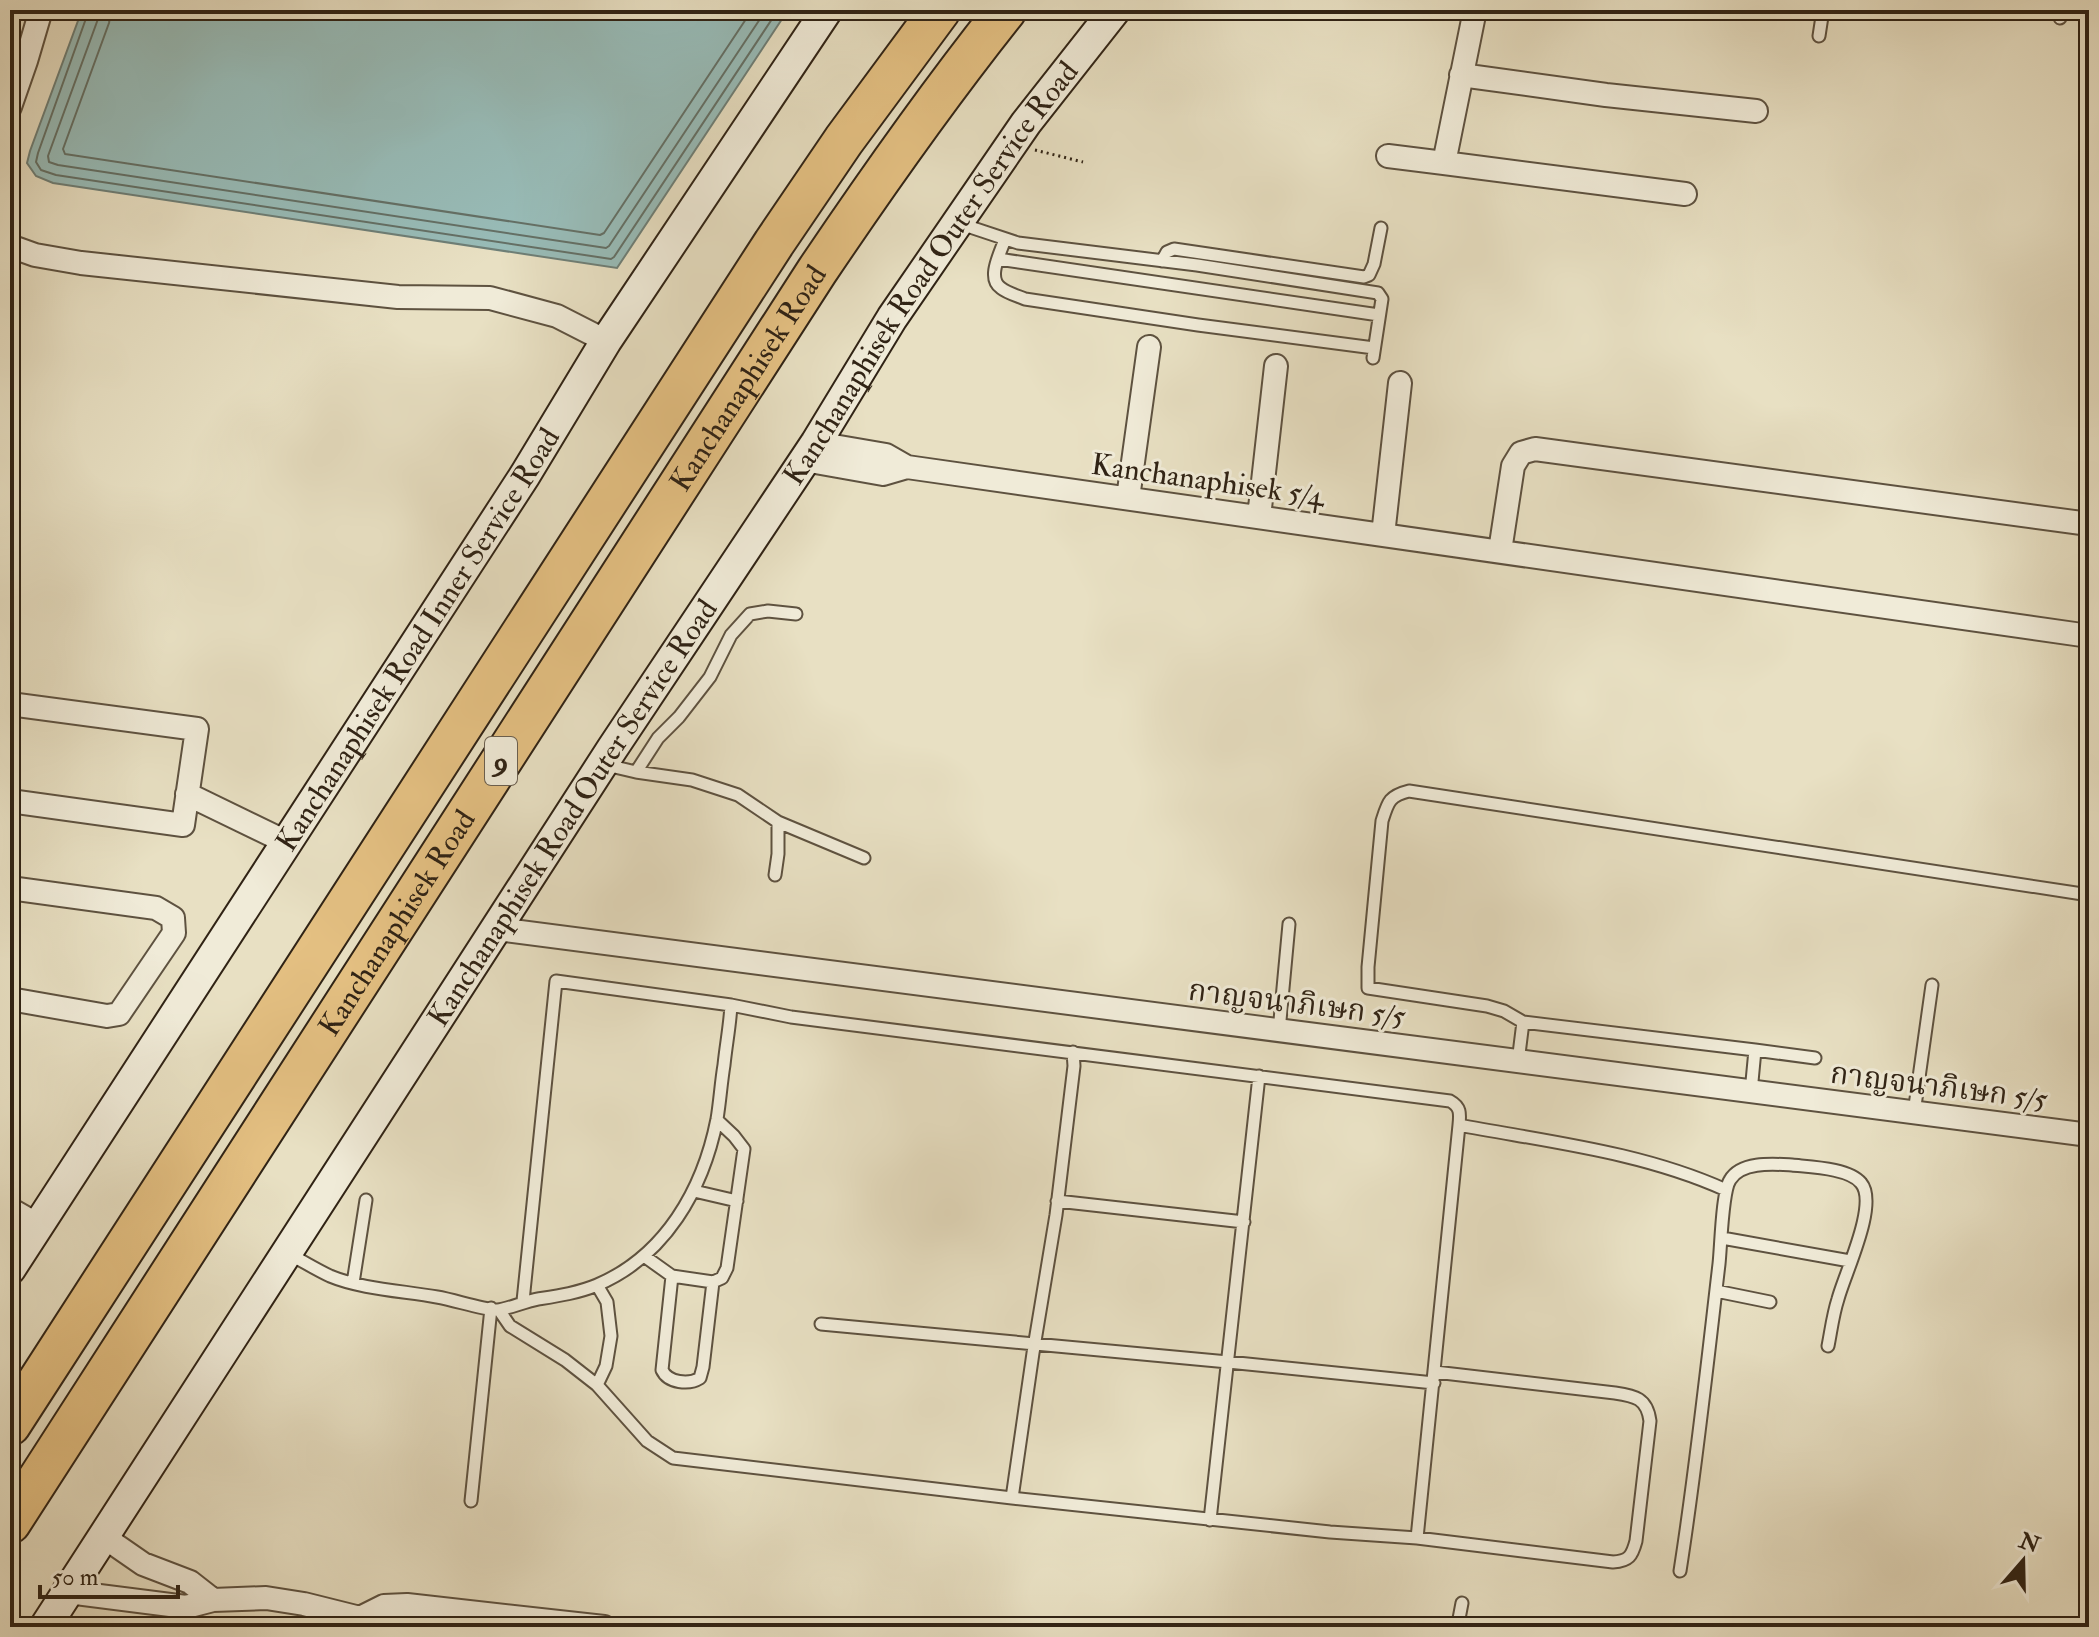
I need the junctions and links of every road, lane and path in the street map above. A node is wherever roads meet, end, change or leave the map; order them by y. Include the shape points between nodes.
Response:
1 (41, 10) edge
2 (827, 10) edge
3 (940, 10) edge
4 (1006, 10) edge
5 (1115, 10) edge
6 (1475, 10) edge
7 (1823, 10) edge
8 (1819, 36) dead end
9 (18, 58) edge
10 (1461, 75) junction
11 (10, 107) edge
12 (1756, 111) dead end
13 (1012, 143) junction
14 (1388, 156) dead end
15 (1083, 162) dead end
16 (1444, 163) junction
17 (1685, 194) dead end
18 (957, 223) junction
19 (1381, 228) dead end
20 (1005, 239) junction
21 (10, 246) edge
22 (998, 259) junction
23 (1162, 261) junction
24 (1379, 315) junction
25 (606, 341) junction
26 (1149, 347) dead end
27 (1276, 366) dead end
28 (1400, 383) dead end
29 (810, 451) junction
30 (1128, 498) junction
31 (1259, 517) junction
32 (2089, 524) edge
33 (1383, 535) junction
34 (1500, 551) junction
35 (796, 614) dead end
36 (2089, 636) edge
37 (10, 704) edge
38 (602, 764) junction
39 (636, 772) junction
40 (187, 794) junction
41 (10, 801) edge
42 (778, 822) junction
43 (288, 843) junction
44 (864, 858) dead end
45 (775, 875) dead end
46 (10, 888) edge
47 (2089, 895) edge
48 (1289, 924) dead end
49 (497, 929) junction
50 (1932, 985) dead end
51 (10, 999) edge
52 (731, 1005) junction
53 (1523, 1022) junction
54 (1279, 1031) junction
55 (1755, 1050) junction
56 (1073, 1052) junction
57 (1815, 1058) dead end
58 (1518, 1062) junction
59 (1259, 1076) junction
60 (1751, 1092) junction
61 (1914, 1113) junction
62 (717, 1120) junction
63 (1459, 1125) junction
64 (2089, 1135) edge
65 (1726, 1190) junction
66 (694, 1191) junction
67 (366, 1200) dead end
68 (737, 1201) junction
69 (1057, 1201) junction
70 (10, 1209) edge
71 (1244, 1222) junction
72 (38, 1225) junction
73 (1722, 1238) junction
74 (286, 1252) junction
75 (644, 1256) junction
76 (1850, 1261) junction
77 (10, 1269) edge
78 (672, 1276) junction
79 (713, 1282) junction
80 (353, 1283) junction
81 (597, 1285) junction
82 (1716, 1291) junction
83 (523, 1301) junction
84 (1770, 1302) dead end
85 (495, 1309) junction
86 (821, 1324) dead end
87 (1034, 1344) junction
88 (1828, 1346) dead end
89 (1228, 1362) junction
90 (1434, 1378) junction
91 (597, 1385) junction
92 (10, 1425) edge
93 (1012, 1498) junction
94 (471, 1501) dead end
95 (1210, 1520) junction
96 (10, 1523) edge
97 (104, 1537) junction
98 (1417, 1538) junction
99 (143, 1564) junction
100 (1680, 1571) dead end
101 (68, 1592) junction
102 (126, 1599) junction
103 (213, 1600) junction
104 (1462, 1603) dead end
105 (364, 1622) edge
106 (1458, 1624) dead end
107 (45, 1627) edge
108 (604, 1627) edge

1 - 9 street
2 - 25 main road, Kanchanaphisek Road Inner Service Road
3 - 92 highway, Kanchanaphisek Road / 9 via 774,243
4 - 96 highway, Kanchanaphisek Road / 9 via 887,167 817,271
5 - 13 main road, Kanchanaphisek Road Outer Service Road
6 - 10 street
7 - 8 lane
9 - 11 street
10 - 12 street
10 - 16 street
13 - 15 path
13 - 18 main road, Kanchanaphisek Road Outer Service Road
14 - 16 street
16 - 17 street
18 - 20 lane
18 - 29 main road, Kanchanaphisek Road Outer Service Road
19 - 23 lane via 1374,264 1364,277 1174,249
20 - 22 lane
20 - 23 lane
21 - 25 street via 81,263 255,282 398,297 490,298 557,316
22 - 24 lane
22 - 24 lane via 999,288 1025,299 1374,353
23 - 24 lane via 1378,293
25 - 43 main road, Kanchanaphisek Road Inner Service Road
26 - 30 street
27 - 31 street
28 - 33 street
29 - 30 street, Kanchanaphisek 5/4 via 886,455 907,467
29 - 38 main road, Kanchanaphisek Road Outer Service Road
30 - 31 street, Kanchanaphisek 5/4
31 - 33 street, Kanchanaphisek 5/4
32 - 34 street via 1535,449 1521,453 1513,466
33 - 34 street, Kanchanaphisek 5/4
34 - 36 street, Kanchanaphisek 5/4
35 - 39 lane via 750,614 731,635 710,677
37 - 40 street via 197,729
38 - 39 lane
38 - 49 main road, Kanchanaphisek Road Outer Service Road
39 - 42 lane via 692,780 738,795
40 - 41 street via 183,825
40 - 43 street
42 - 44 lane
42 - 45 lane
43 - 72 main road, Kanchanaphisek Road Inner Service Road
46 - 51 street via 156,908 173,918 174,925 174,933 119,1014
47 - 53 lane via 1409,791 1395,794 1382,821 1368,988 1487,1006
48 - 54 lane
49 - 54 street, กาญจนาภิเษก 5/5
49 - 74 main road, Kanchanaphisek Road Outer Service Road
50 - 61 lane
52 - 56 lane
52 - 62 lane
52 - 83 lane via 556,981
53 - 55 lane
53 - 58 lane
54 - 58 street, กาญจนาภิเษก 5/5
55 - 57 lane
55 - 60 lane
56 - 59 lane
56 - 69 lane
58 - 60 street, กาญจนาภิเษก 5/5
59 - 63 lane via 1450,1101 1460,1111
59 - 71 lane
60 - 61 street, กาญจนาภิเษก 5/5
61 - 64 street, กาญจนาภิเษก 5/5
62 - 66 lane
62 - 68 lane via 744,1149
63 - 65 lane via 1617,1154
63 - 90 lane
65 - 73 lane
65 - 76 lane via 1737,1172 1773,1164 1847,1173 1861,1181 1866,1200
66 - 68 lane
66 - 75 lane
67 - 80 lane
68 - 79 lane via 727,1268
69 - 71 lane
69 - 87 lane
70 - 72 street
71 - 89 lane
72 - 77 main road, Kanchanaphisek Road Inner Service Road
73 - 76 lane
73 - 82 lane
74 - 80 lane
74 - 97 main road, Kanchanaphisek Road Outer Service Road
75 - 78 lane
75 - 81 lane
76 - 88 lane
78 - 79 lane
78 - 79 lane via 662,1370 671,1380 700,1378
80 - 85 lane
81 - 83 lane
81 - 91 lane via 607,1302 611,1336
82 - 84 lane
82 - 100 lane
83 - 85 lane
85 - 91 lane via 510,1326
85 - 94 lane
86 - 87 lane
87 - 89 lane
87 - 93 lane
89 - 90 lane
89 - 95 lane
90 - 98 lane
90 - 98 lane via 1631,1395 1645,1404 1650,1421 1636,1541 1623,1561
91 - 93 lane via 647,1441 673,1458
93 - 95 lane
95 - 98 lane
97 - 99 street
97 - 101 main road, Kanchanaphisek Road Outer Service Road
99 - 102 street
99 - 103 street via 190,1582
101 - 102 street
101 - 107 main road, Kanchanaphisek Road Outer Service Road
102 - 103 street via 186,1607
103 - 105 street via 266,1598
104 - 106 lane
105 - 108 street via 384,1606 407,1605

